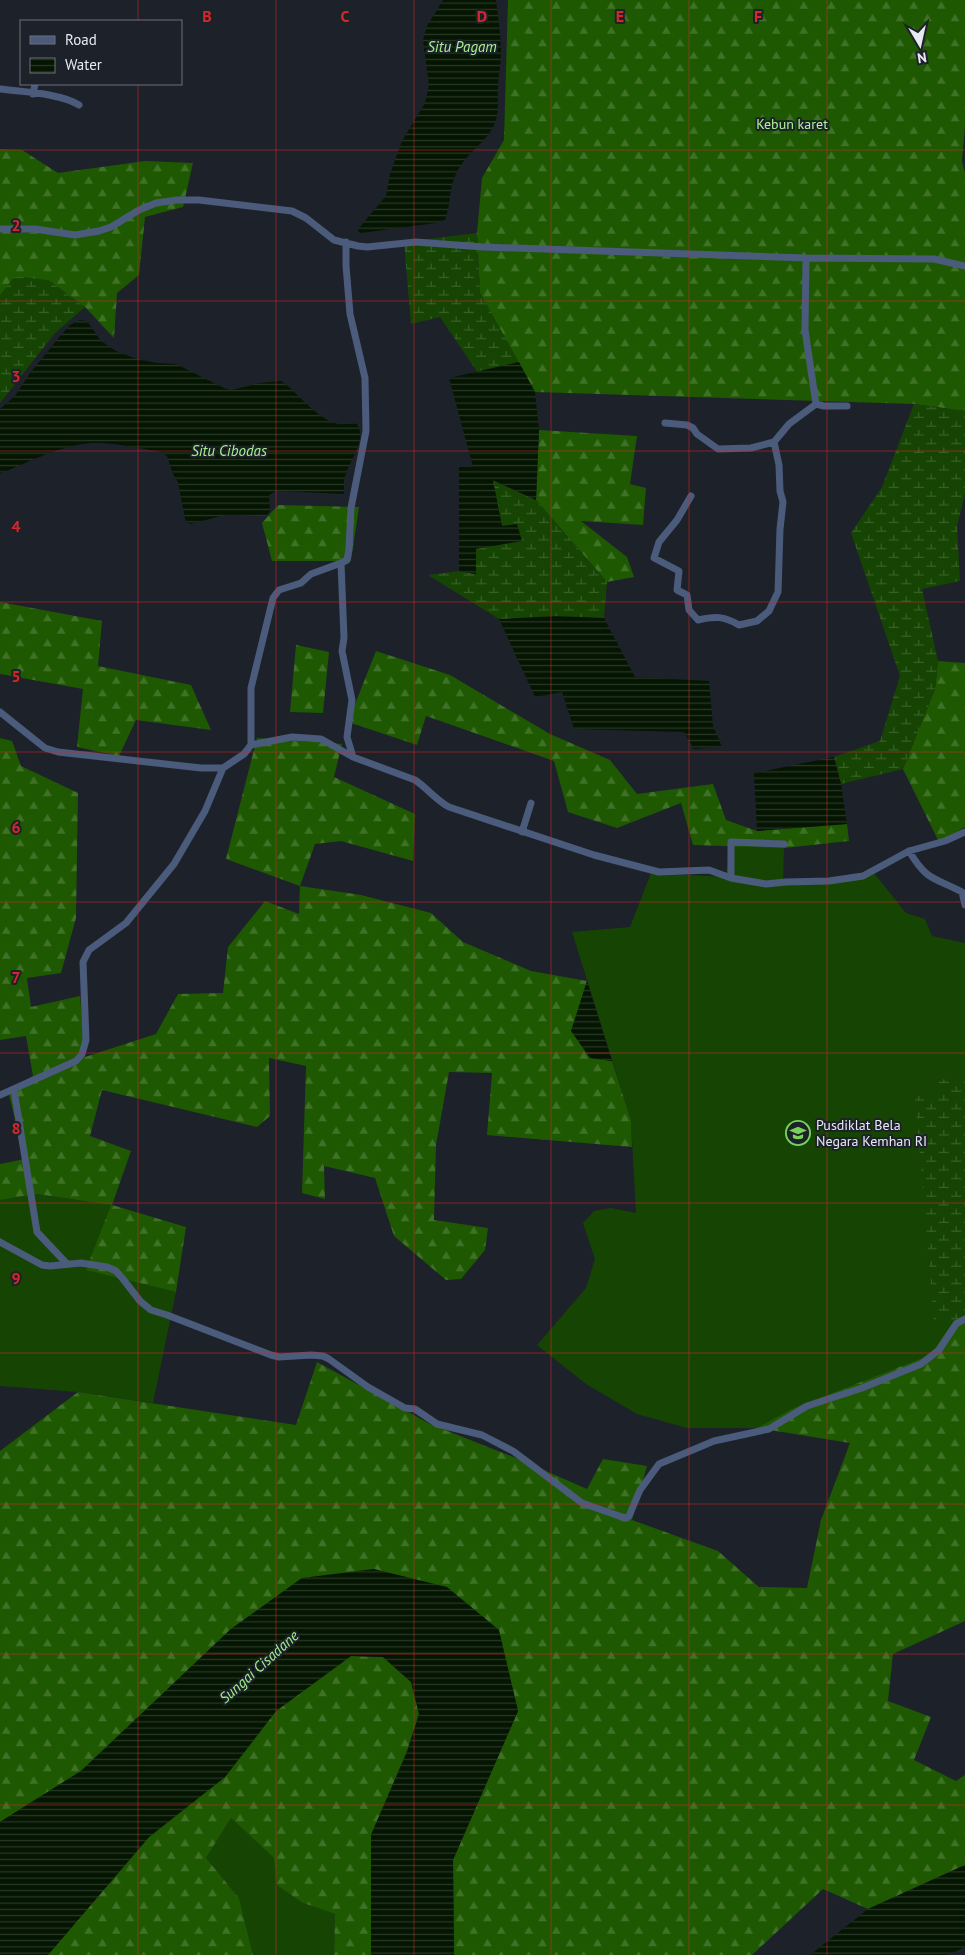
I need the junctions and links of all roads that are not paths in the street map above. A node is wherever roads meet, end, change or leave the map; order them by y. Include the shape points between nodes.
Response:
1 (35, 85) edge
2 (0, 89) edge
3 (33, 94) junction
4 (79, 105) dead end
5 (0, 229) edge
6 (346, 242) junction
7 (806, 258) junction
8 (965, 266) edge
9 (816, 404) junction
10 (847, 406) dead end
11 (665, 423) dead end
12 (774, 442) junction
13 (691, 496) dead end
14 (341, 563) junction
15 (0, 712) edge
16 (251, 745) junction
17 (353, 757) junction
18 (223, 768) junction
19 (531, 803) dead end
20 (522, 832) junction
21 (965, 832) edge
22 (784, 844) dead end
23 (909, 851) junction
24 (731, 878) junction
25 (965, 905) edge
26 (14, 1090) junction
27 (0, 1095) edge
28 (0, 1242) edge
29 (67, 1264) junction
30 (965, 1319) edge

1 - 3 street
2 - 3 street
3 - 4 street
5 - 6 street via 35,229 75,235 111,227 156,203 199,200 292,211 334,240
6 - 7 street via 367,247 431,242 483,247
6 - 14 street via 350,314 365,378 366,431 351,508 350,549 347,560
7 - 8 street via 934,259
7 - 9 street via 805,330
9 - 10 street
9 - 12 street via 789,424
11 - 12 street via 687,424 718,449 750,448
12 - 13 street via 783,502 778,592 769,611 757,622 739,625 727,618 698,620 689,610 687,595 677,590 678,571 654,558 659,542
14 - 16 street via 279,590 272,598 251,688
14 - 17 street via 342,652 352,700 347,737
15 - 18 street via 45,748 58,752
16 - 17 street via 292,737 321,739
16 - 18 street via 244,754
17 - 20 street via 415,780 449,806
18 - 26 street via 205,811 174,864 126,923 89,950 83,962 86,1040 82,1054
19 - 20 street
20 - 24 street via 659,872 710,870
21 - 23 street
22 - 24 street via 731,842
23 - 24 street via 870,873 829,881 766,884
23 - 25 street via 933,880 962,892
26 - 27 street
26 - 29 street via 38,1232
28 - 29 street via 42,1265
29 - 30 street via 108,1267 151,1310 271,1355 323,1356 405,1408 415,1409 438,1424 482,1435 513,1451 582,1503 625,1518 659,1464 714,1441 769,1428 807,1406 921,1364 939,1350 956,1324

